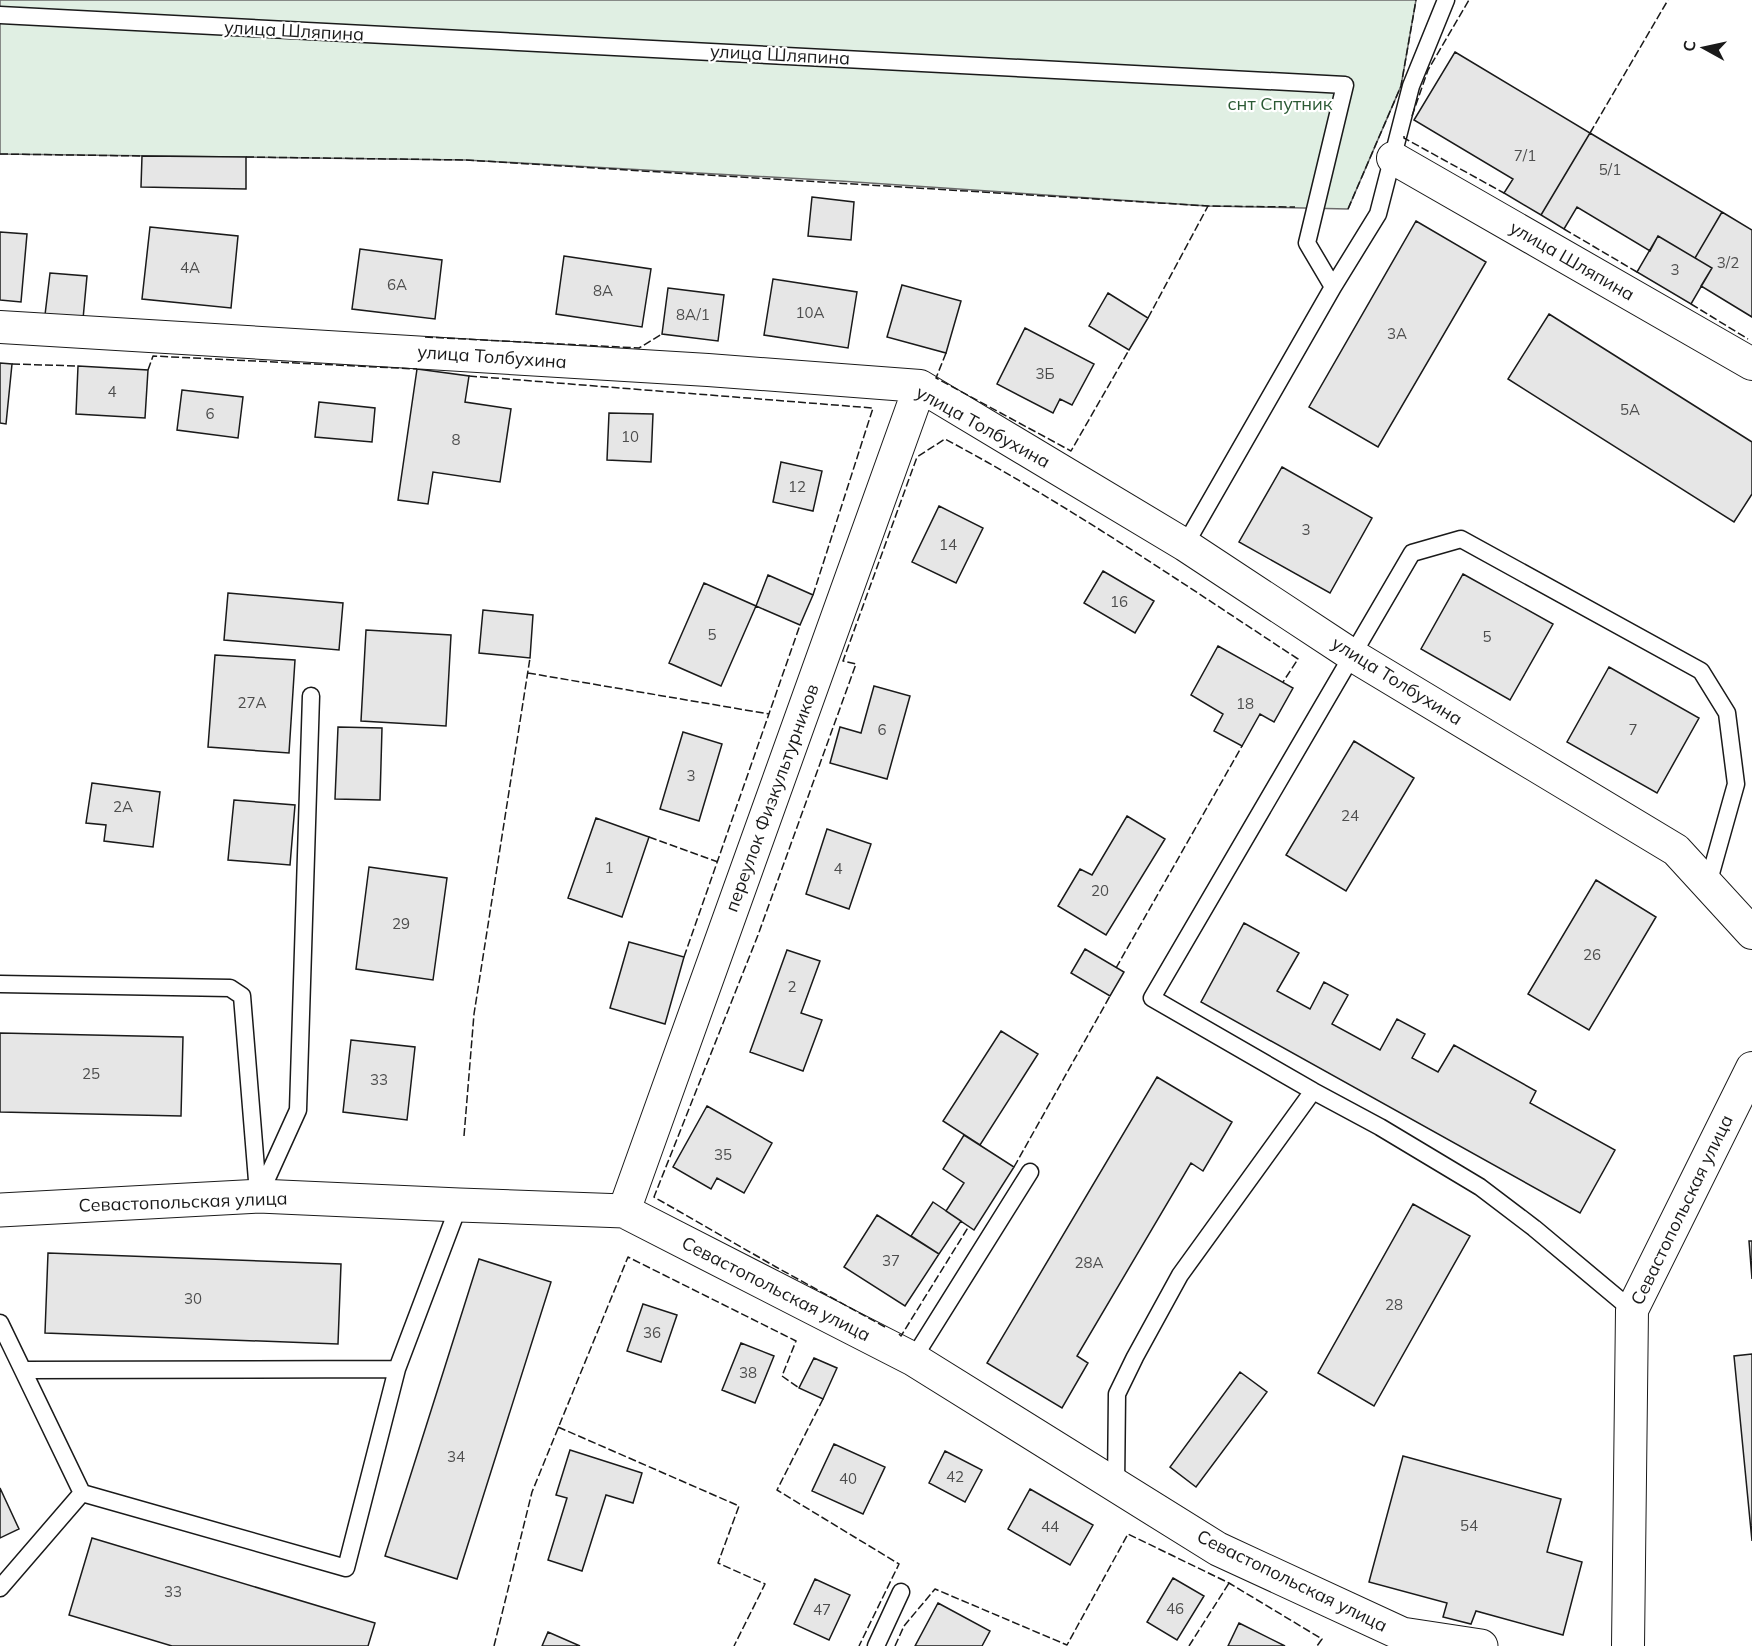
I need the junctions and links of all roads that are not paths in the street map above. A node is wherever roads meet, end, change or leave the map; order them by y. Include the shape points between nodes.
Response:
1 (1446, 0) edge
2 (0, 15) edge
3 (1393, 158) junction
4 (1333, 287) junction
5 (0, 327) edge
6 (1752, 364) edge
7 (920, 386) junction
8 (1185, 545) junction
9 (1352, 656) junction
10 (311, 696) dead end
11 (1708, 885) junction
12 (1752, 933) edge
13 (0, 984) edge
14 (1752, 1068) edge
15 (1313, 1091) junction
16 (1030, 1172) dead end
17 (258, 1196) junction
18 (459, 1205) junction
19 (0, 1210) edge
20 (624, 1210) junction
21 (1632, 1310) junction
22 (0, 1323) edge
23 (913, 1359) junction
24 (397, 1369) junction
25 (24, 1370) junction
26 (1116, 1487) junction
27 (82, 1493) junction
28 (0, 1588) edge
29 (901, 1592) dead end
30 (876, 1646) edge
31 (1481, 1646) edge
32 (1628, 1646) edge

1 - 3 lane via 1411,86
2 - 4 lane, улица Шляпина via 1345,85 1307,243
3 - 4 lane via 1378,214
3 - 6 street, улица Шляпина
4 - 8 lane
5 - 7 street, улица Толбухина
7 - 8 street, улица Толбухина
7 - 20 street, переулок Физкультурников
8 - 9 street, улица Толбухина
9 - 11 street, улица Толбухина via 1676,850
9 - 11 lane via 1412,553 1461,539 1701,671 1727,713 1736,784
9 - 15 lane via 1152,998
10 - 17 lane via 298,1110
11 - 12 street, улица Толбухина
13 - 17 lane via 230,988 242,996
14 - 21 street, Севастопольская улица
15 - 21 lane via 1480,1187
15 - 26 lane via 1180,1275 1135,1357 1117,1394
16 - 23 lane
17 - 18 street, Севастопольская улица
17 - 19 street, Севастопольская улица
18 - 20 street, Севастопольская улица
18 - 24 lane
20 - 23 street, Севастопольская улица
21 - 32 street, Севастопольская улица
22 - 25 lane
23 - 26 street, Севастопольская улица
24 - 25 lane
24 - 27 lane via 346,1568
25 - 27 lane
26 - 31 street, Севастопольская улица via 1218,1549 1402,1634
27 - 28 lane
29 - 30 lane

